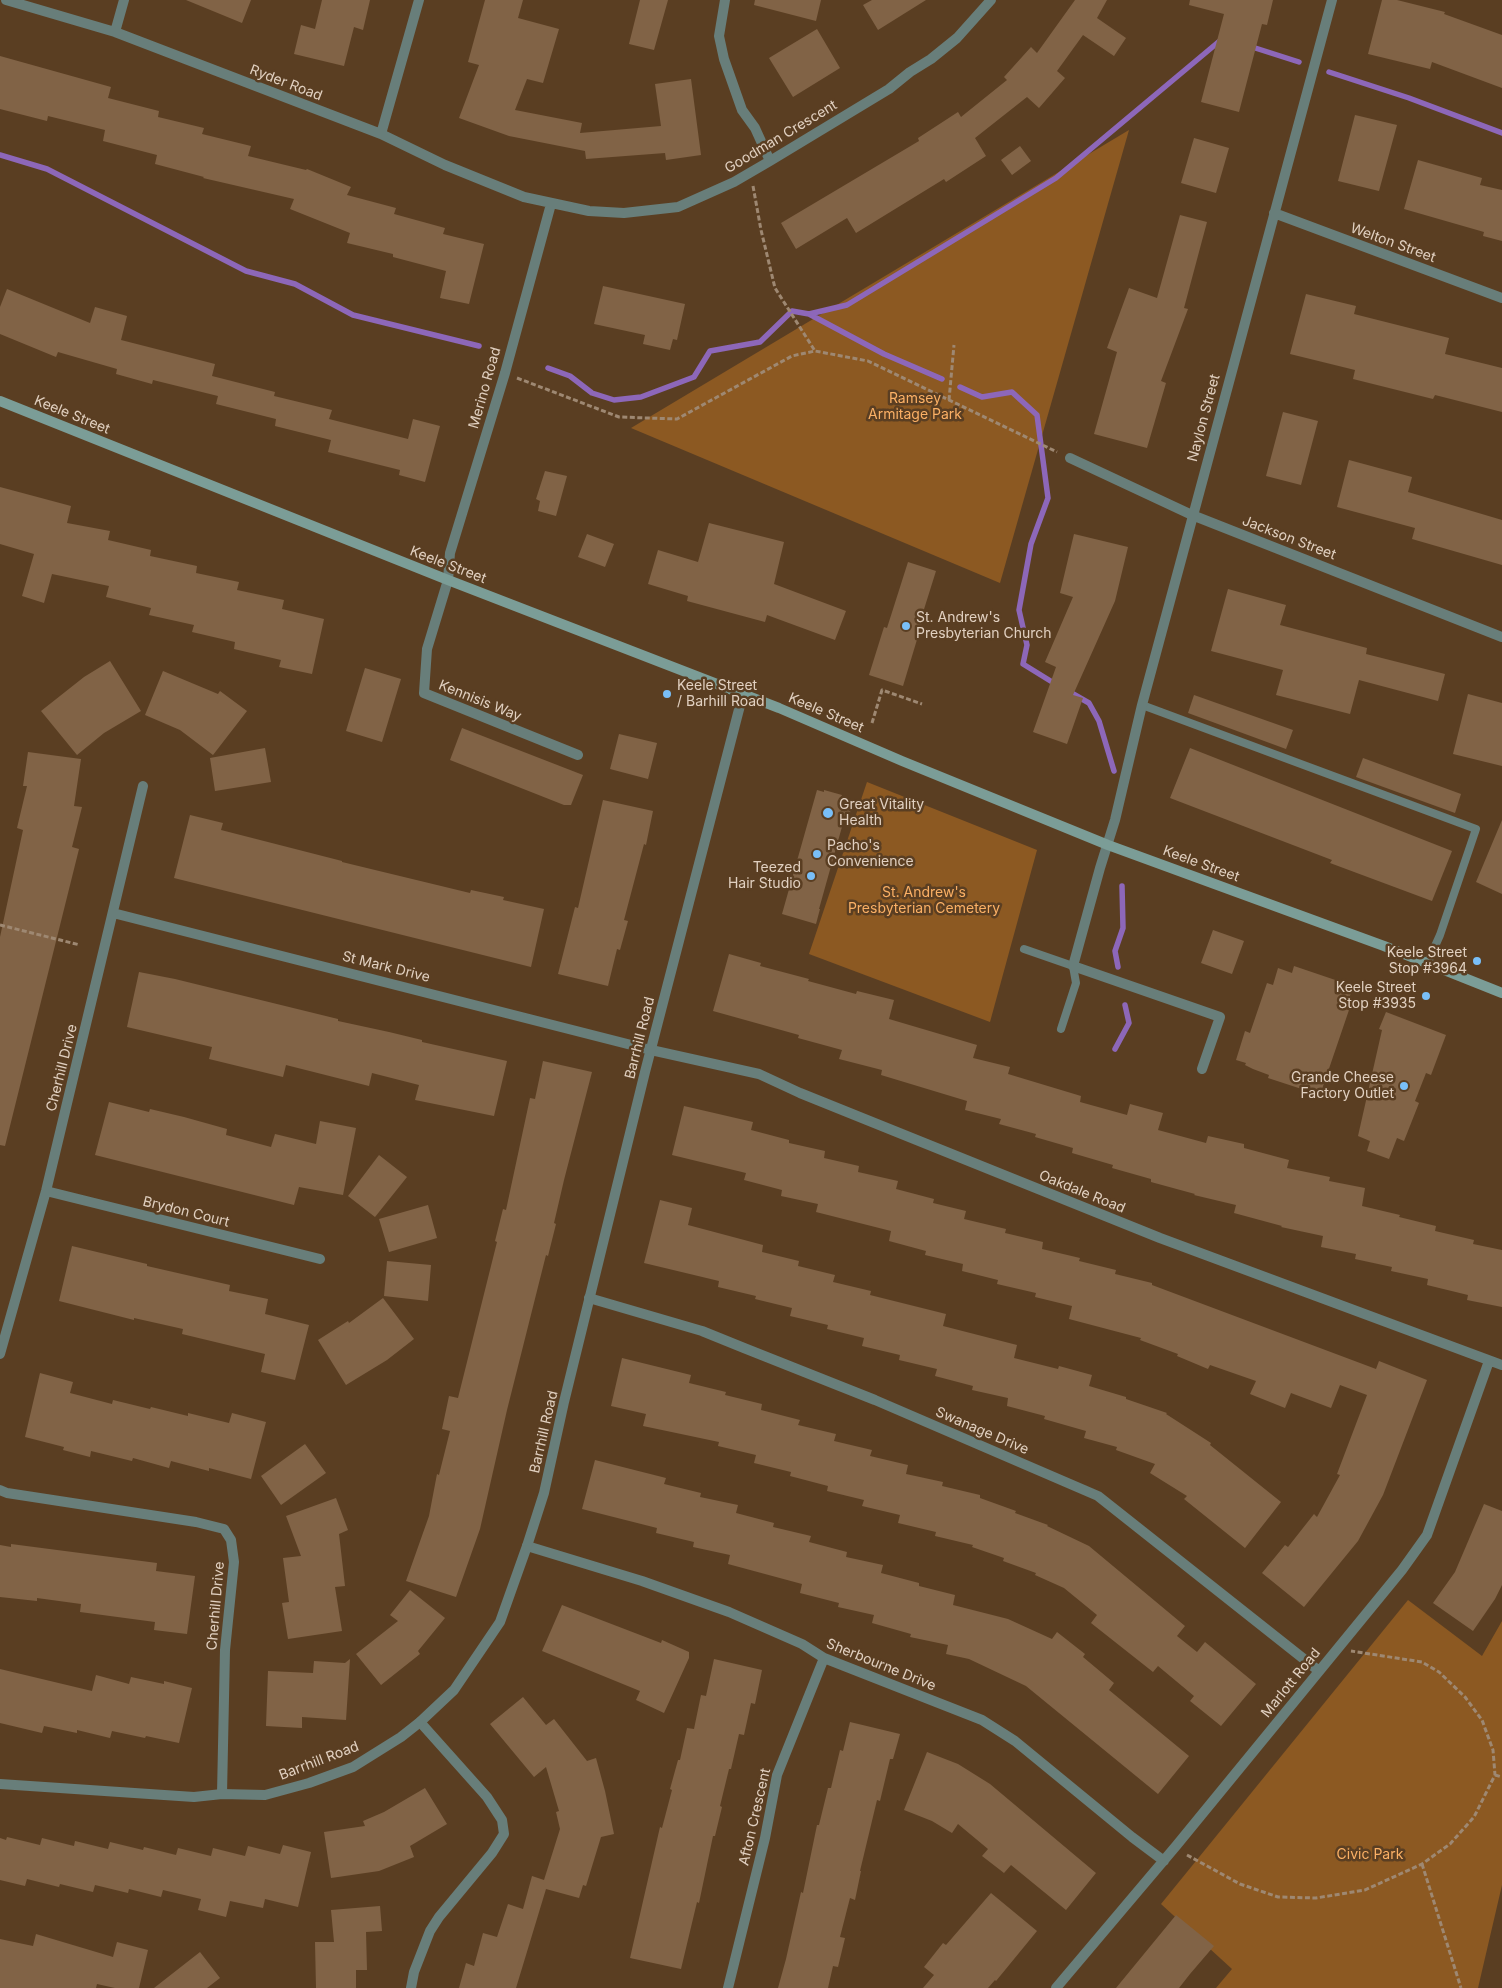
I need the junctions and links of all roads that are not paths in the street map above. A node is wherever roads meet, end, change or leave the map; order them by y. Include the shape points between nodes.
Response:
1 (6, 0) edge
2 (124, 0) edge
3 (419, 0) edge
4 (725, 0) edge
5 (991, 0) edge
6 (1332, 0) edge
7 (115, 32) junction
8 (381, 134) junction
9 (770, 161) junction
10 (550, 204) junction
11 (1274, 213) junction
12 (1502, 298) edge
13 (0, 401) edge
14 (1070, 458) road end
15 (1192, 515) junction
16 (448, 580) junction
17 (1502, 637) edge
18 (744, 694) junction
19 (1142, 705) junction
20 (578, 755) dead end
21 (143, 786) dead end
22 (1108, 845) junction
23 (113, 913) junction
24 (1024, 949) dead end
25 (1427, 964) junction
26 (1073, 966) junction
27 (1502, 993) edge
28 (1061, 1029) dead end
29 (651, 1050) junction
30 (1202, 1069) dead end
31 (46, 1191) junction
32 (320, 1259) dead end
33 (589, 1298) junction
34 (0, 1354) edge
35 (1489, 1361) junction
36 (1502, 1365) edge
37 (0, 1490) edge
38 (527, 1546) junction
39 (824, 1658) junction
40 (1319, 1671) junction
41 (420, 1722) junction
42 (0, 1784) edge
43 (222, 1794) junction
44 (1164, 1860) junction
45 (411, 1988) edge
46 (728, 1988) edge
47 (1056, 1988) edge

1 - 7 street, Ryder Road
2 - 7 street
3 - 8 street
4 - 9 street via 719,36 724,59 742,110
5 - 9 street, Goodman Crescent via 957,38 931,59 889,89
6 - 11 street, Naylon Street
7 - 8 street, Ryder Road
8 - 10 street, Ryder Road via 495,186
9 - 10 street, Goodman Crescent via 678,207 624,213
10 - 16 street, Merino Road via 505,373 450,553
11 - 12 street, Welton Street
11 - 15 street, Naylon Street
13 - 16 main road, Keele Street
14 - 15 street, Jackson Street
15 - 17 street, Jackson Street
15 - 19 street, Naylon Street
16 - 18 main road, Keele Street
16 - 20 street, Kennisis Way via 428,649 424,693
18 - 22 main road, Keele Street
18 - 29 street, Barrhill Road
19 - 22 street, Naylon Street
19 - 25 lane via 1476,829
21 - 23 street, Cherhill Drive
22 - 25 main road, Keele Street
22 - 26 street, Naylon Street
23 - 29 street, St Mark Drive
23 - 31 street, Cherhill Drive
24 - 26 lane
25 - 27 main road, Keele Street
26 - 28 lane via 1076,983
26 - 30 street via 1220,1017
29 - 33 street, Barrhill Road
29 - 35 street, Oakdale Road via 759,1074 1160,1238
31 - 32 street, Brydon Court
31 - 34 street, Cherhill Drive
33 - 38 street, Barrhill Road via 544,1493
33 - 40 street, Swanage Drive via 710,1335 875,1400 1098,1496
35 - 36 street, Oakdale Road
35 - 40 street, Marlott Road via 1427,1536
37 - 43 street, Cherhill Drive via 224,1529 231,1540 234,1562 225,1650
38 - 39 street, Sherbourne Drive via 729,1612 802,1644
38 - 41 street, Barrhill Road via 500,1622 454,1690
39 - 44 street, Sherbourne Drive via 982,1720 1015,1741
39 - 46 street, Afton Crescent via 777,1775
40 - 44 street, Marlott Road
41 - 43 street, Barrhill Road via 353,1766 309,1783 265,1795
41 - 45 street via 487,1797 502,1820 504,1834 438,1917 414,1972
42 - 43 street, Barrhill Road via 194,1797
44 - 47 street, Marlott Road

